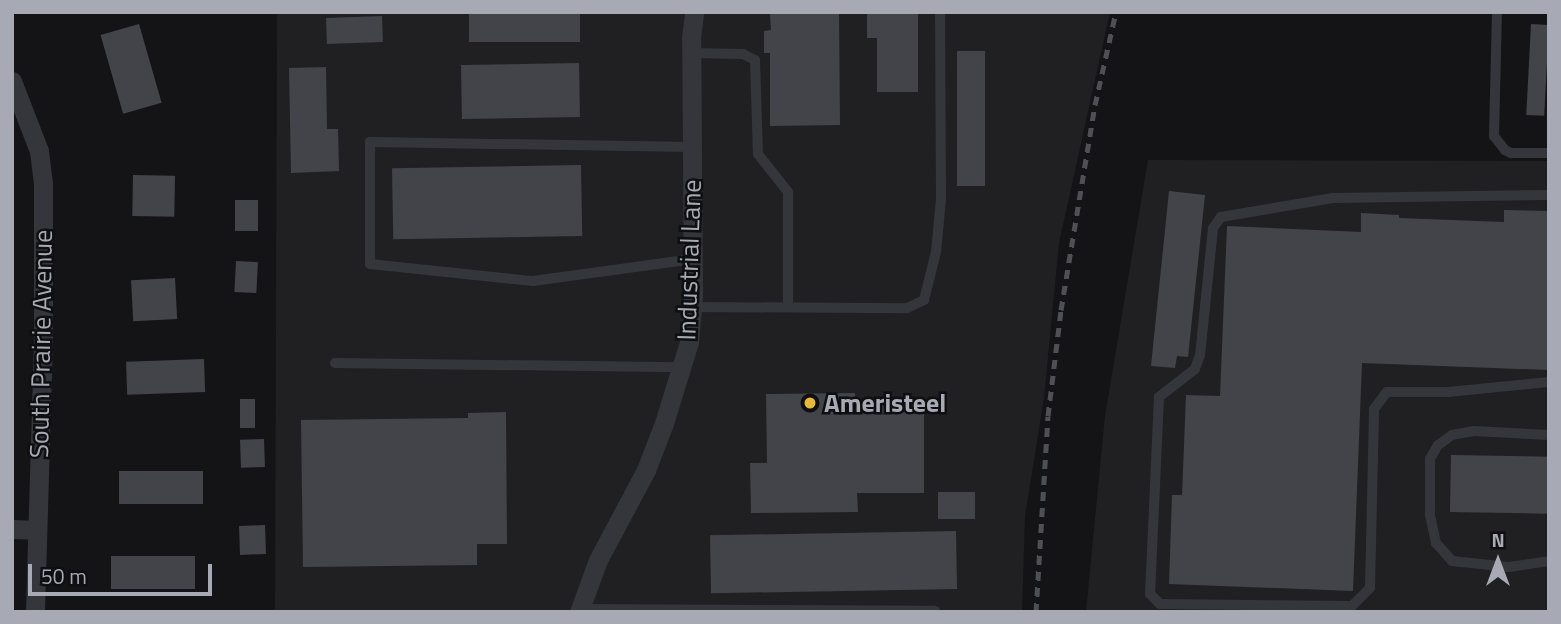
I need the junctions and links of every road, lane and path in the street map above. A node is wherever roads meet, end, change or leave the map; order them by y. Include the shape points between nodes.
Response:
1 (694, 12) edge
2 (940, 12) edge
3 (1497, 12) edge
4 (691, 53) junction
5 (12, 81) edge
6 (692, 147) junction
7 (1549, 153) edge
8 (1549, 195) edge
9 (693, 259) junction
10 (692, 307) junction
11 (788, 307) junction
12 (335, 363) dead end
13 (682, 367) junction
14 (1549, 382) edge
15 (1549, 435) edge
16 (12, 529) edge
17 (37, 530) junction
18 (1549, 561) edge
19 (580, 611) edge
20 (935, 611) edge
21 (35, 612) edge

1 - 4 street, Industrial Lane
2 - 11 lane via 940,200 929,291 918,305 907,308
3 - 7 lane via 1494,136 1511,153
4 - 6 street, Industrial Lane
4 - 11 lane via 743,54 755,60 758,153 788,192
5 - 17 street, South Prairie Avenue via 39,152 43,184
6 - 9 street, Industrial Lane
6 - 9 lane via 370,142 370,264 533,281
8 - 14 lane via 1333,198 1221,217 1213,228 1200,355 1195,369 1160,397 1150,594 1160,604 1352,606 1370,588 1374,409 1387,392 1448,392
9 - 10 street, Industrial Lane
10 - 11 lane
10 - 13 street, Industrial Lane
12 - 13 lane
13 - 19 street, Industrial Lane via 646,470 597,560
15 - 18 lane via 1474,431 1452,435 1438,445 1430,459 1430,515 1436,542 1452,561 1509,567
16 - 17 street
17 - 21 street, South Prairie Avenue
19 - 20 lane

